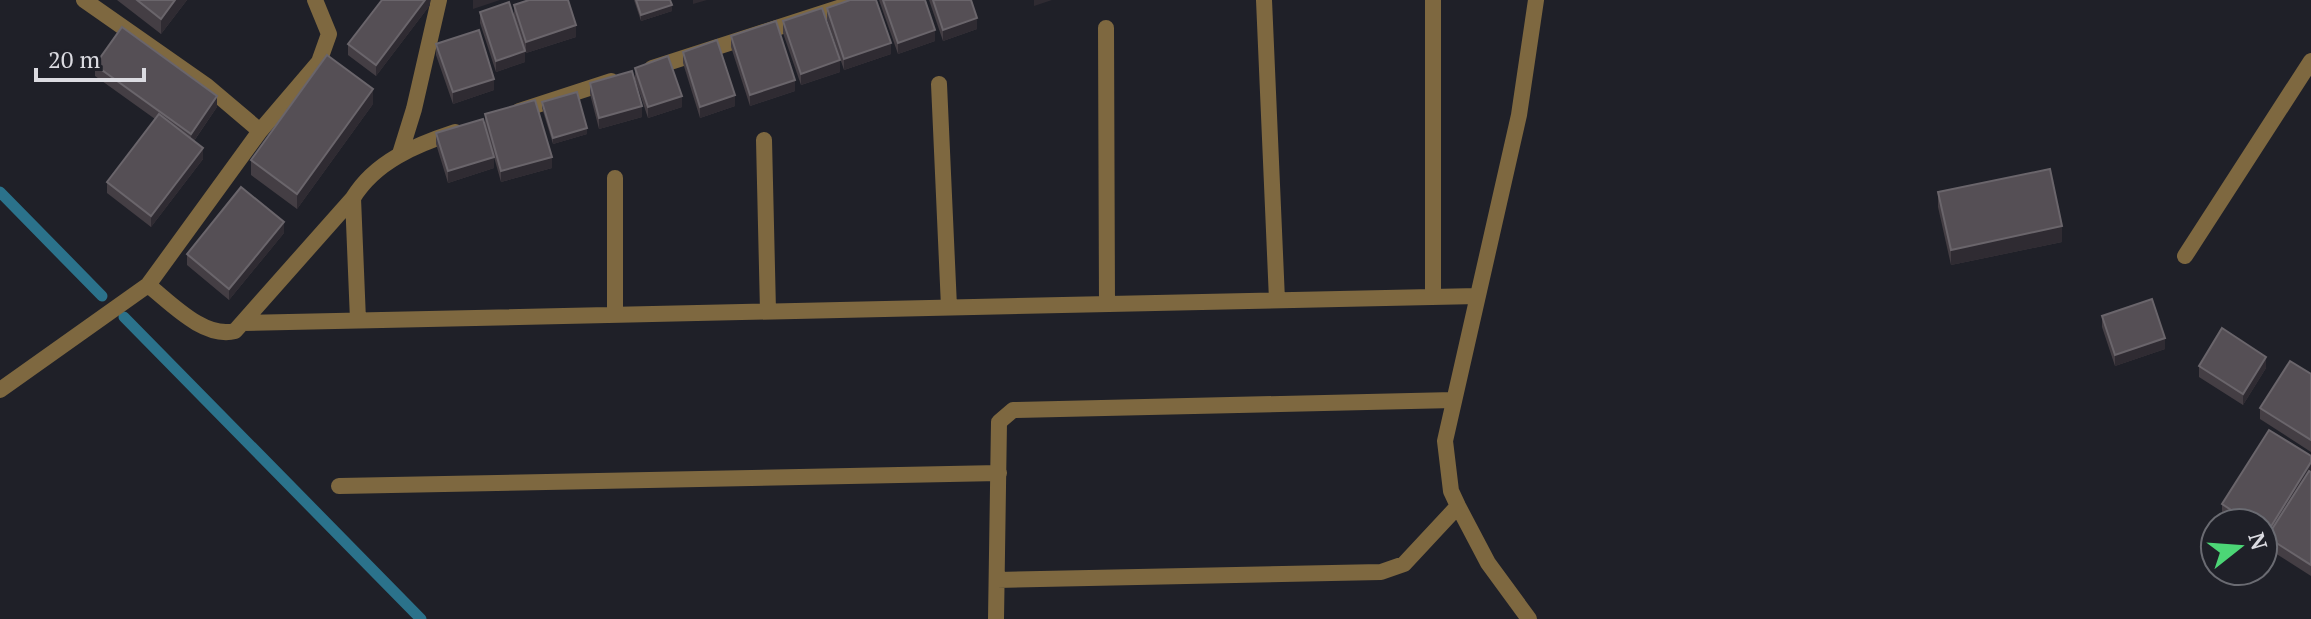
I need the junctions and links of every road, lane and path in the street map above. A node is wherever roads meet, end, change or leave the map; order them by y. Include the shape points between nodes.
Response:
1 (84, 0) edge
2 (315, 0) edge
3 (439, 0) edge
4 (863, 0) edge
5 (1264, 0) edge
6 (1433, 0) edge
7 (1536, 0) edge
8 (1106, 28) dead end
9 (2311, 61) edge
10 (939, 84) dead end
11 (502, 117) edge
12 (472, 126) edge
13 (260, 131) junction
14 (764, 140) dead end
15 (400, 154) junction
16 (615, 178) dead end
17 (353, 198) junction
18 (2185, 256) dead end
19 (148, 285) junction
20 (1478, 296) junction
21 (1433, 297) junction
22 (1277, 300) junction
23 (1107, 304) junction
24 (949, 307) junction
25 (768, 311) junction
26 (615, 315) junction
27 (358, 320) junction
28 (243, 323) junction
29 (0, 390) edge
30 (1454, 400) junction
31 (999, 473) junction
32 (339, 486) dead end
33 (1458, 506) junction
34 (997, 580) junction
35 (996, 619) edge
36 (1529, 619) edge

1 - 13 street via 207,86
2 - 13 street via 329,34 319,62
3 - 15 street
4 - 11 street
5 - 22 street
6 - 21 street
7 - 20 street via 1519,115
8 - 23 street
9 - 18 street
10 - 24 street
12 - 15 street
13 - 19 street
14 - 25 street
15 - 17 street via 364,179
16 - 26 street
17 - 27 street
17 - 28 street
19 - 28 street via 209,329 225,333
19 - 29 street
20 - 21 street
20 - 30 street
21 - 22 street
22 - 23 street
23 - 24 street
24 - 25 street
25 - 26 street
26 - 27 street
27 - 28 street
30 - 31 street via 1013,410 999,422
30 - 33 street via 1445,441
31 - 32 street
31 - 34 street
33 - 34 street via 1404,564 1381,572
33 - 36 street via 1488,563
34 - 35 street

